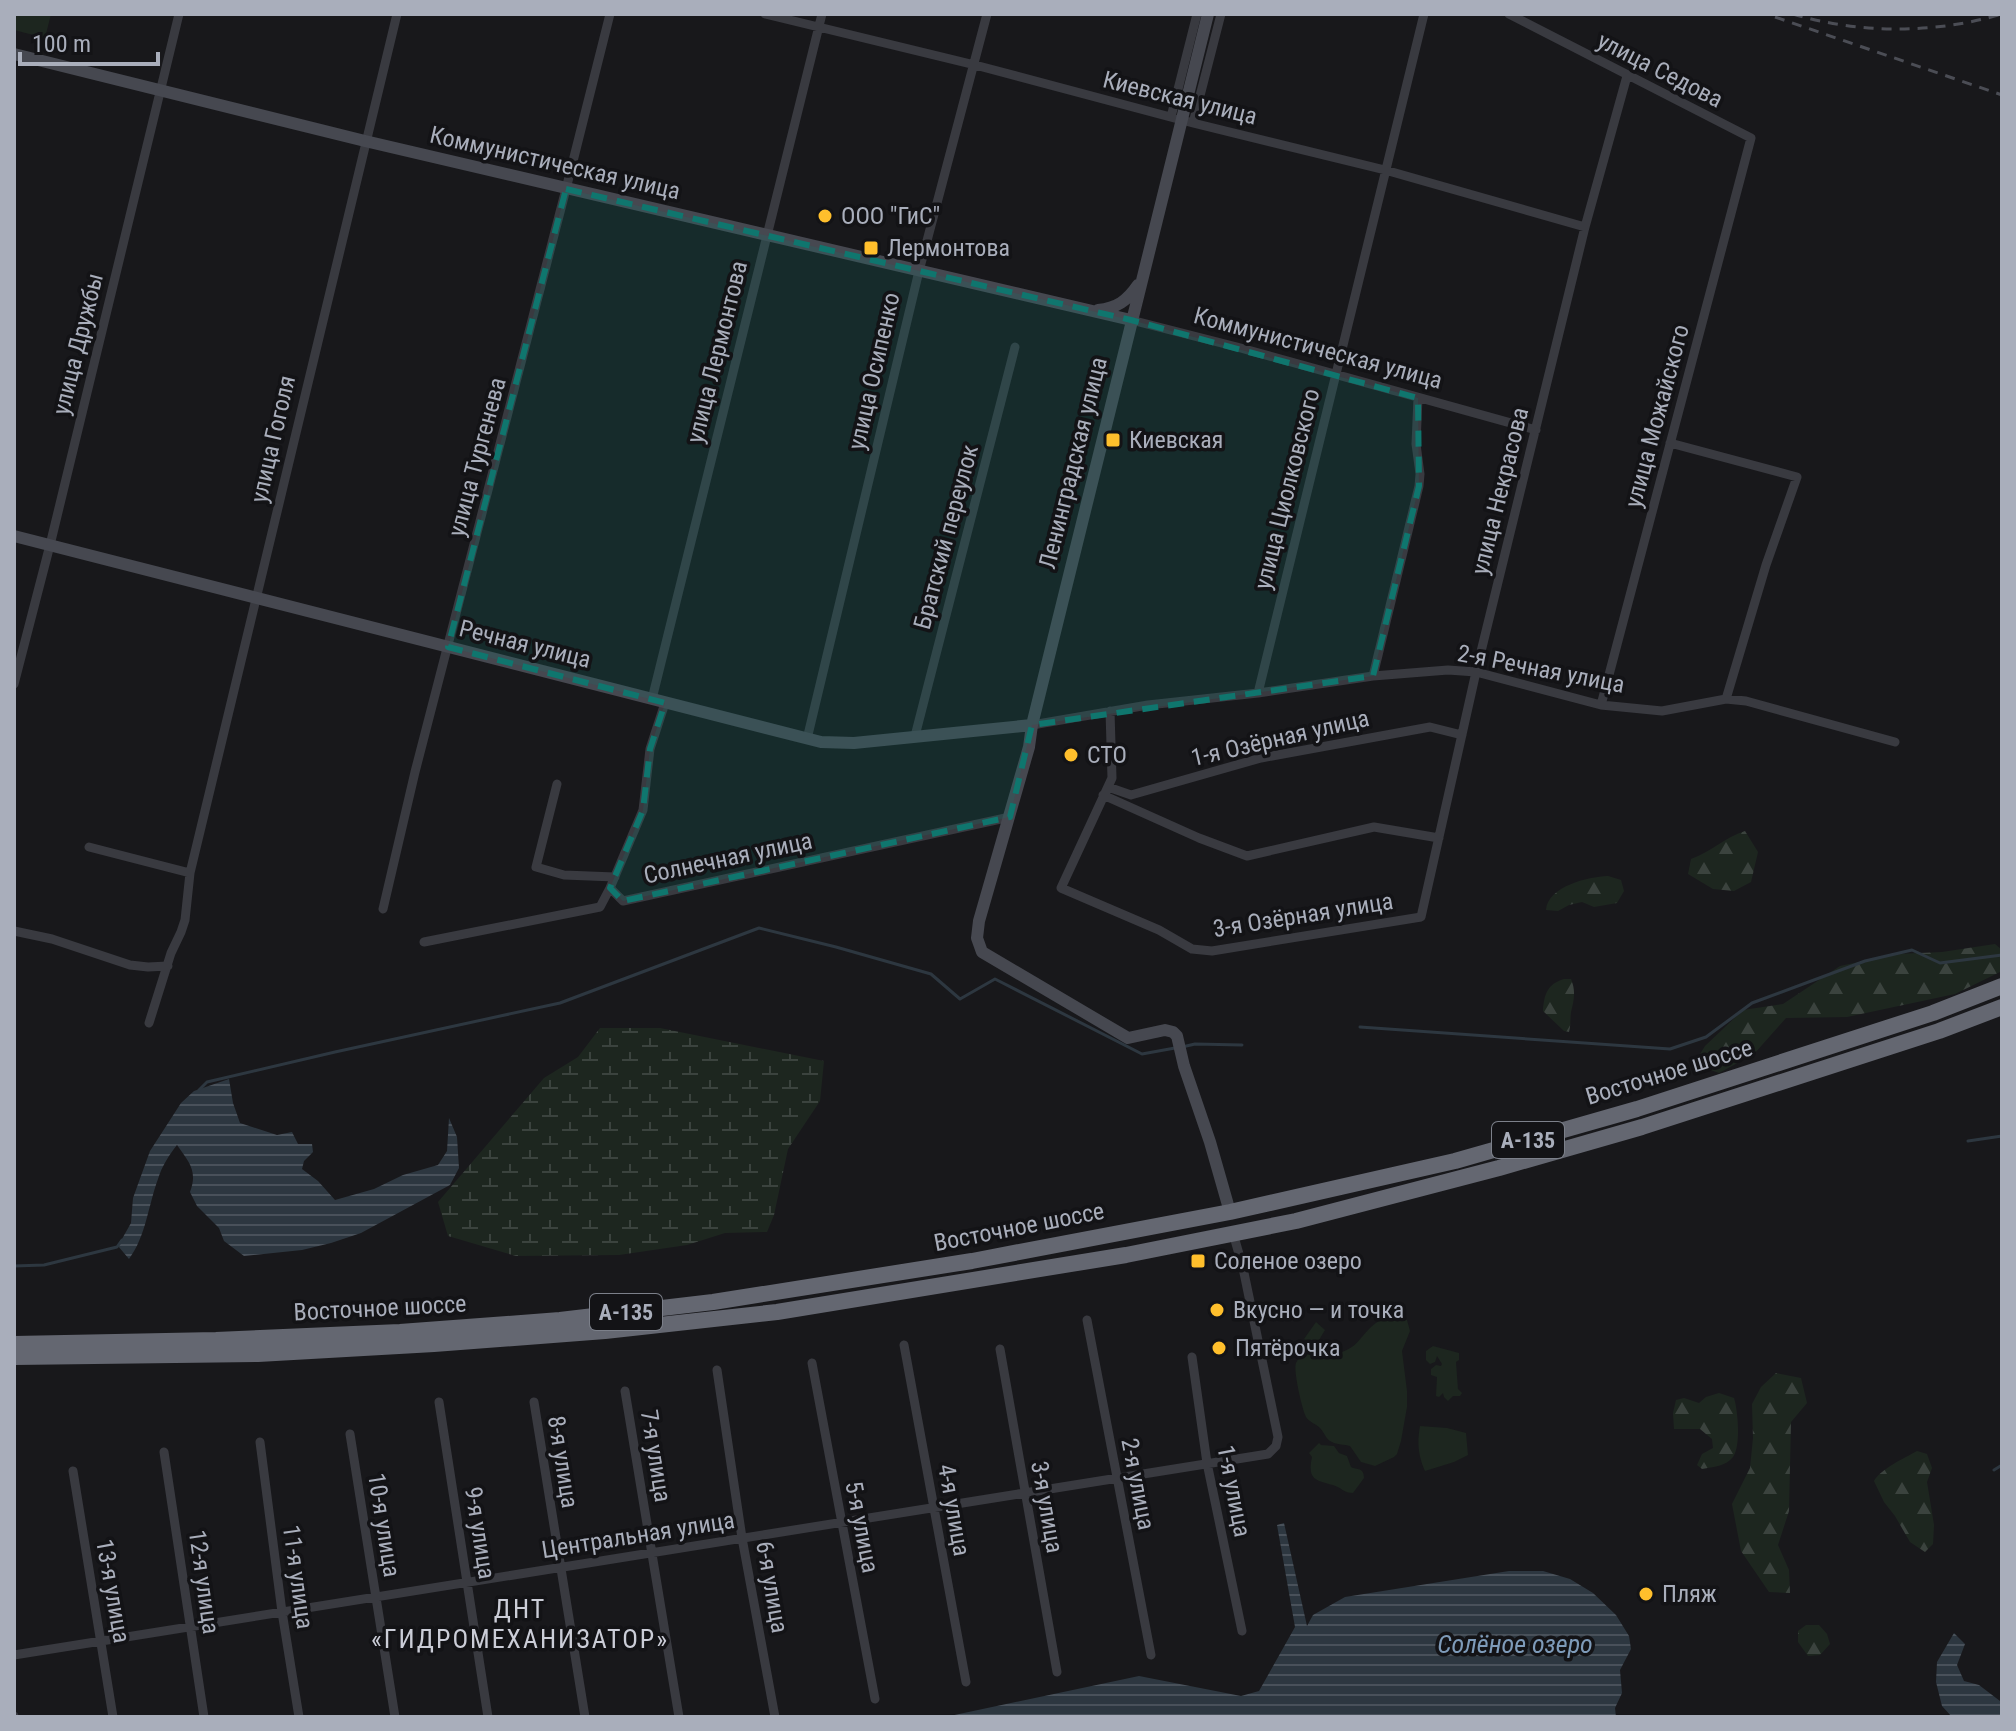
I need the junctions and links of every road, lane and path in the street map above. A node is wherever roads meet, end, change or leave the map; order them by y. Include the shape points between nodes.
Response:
1 (179, 14) edge
2 (397, 14) edge
3 (610, 14) edge
4 (765, 14) edge
5 (822, 14) edge
6 (987, 14) edge
7 (1197, 14) edge
8 (1208, 14) edge
9 (1221, 14) edge
10 (1424, 14) edge
11 (1509, 14) edge
12 (819, 27) junction
13 (14, 54) edge
14 (975, 65) junction
15 (1627, 76) junction
16 (161, 90) junction
17 (1182, 120) junction
18 (1751, 138) joint
19 (365, 141) junction
20 (1385, 170) junction
21 (566, 189) junction
22 (1585, 227) junction
23 (766, 235) junction
24 (919, 271) junction
25 (1142, 279) junction
26 (1088, 310) junction
27 (1131, 320) junction
28 (1015, 347) dead end
29 (1336, 375) junction
30 (1418, 398) junction
31 (1536, 430) junction
32 (1670, 443) junction
33 (14, 536) edge
34 (50, 545) junction
35 (256, 597) junction
36 (448, 647) junction
37 (1476, 672) junction
38 (1373, 676) junction
39 (14, 684) edge
40 (1258, 693) junction
41 (652, 699) junction
42 (1726, 699) junction
43 (665, 703) junction
44 (1601, 705) junction
45 (1110, 711) junction
46 (1032, 725) junction
47 (1462, 735) junction
48 (915, 736) junction
49 (807, 739) junction
50 (1895, 742) dead end
51 (557, 784) dead end
52 (1105, 791) junction
53 (1010, 817) junction
54 (1439, 838) junction
55 (89, 847) dead end
56 (190, 873) junction
57 (615, 877) junction
58 (610, 888) junction
59 (383, 909) dead end
60 (1421, 917) joint
61 (14, 931) edge
62 (424, 942) dead end
63 (168, 966) junction
64 (2002, 986) edge
65 (2002, 1007) edge
66 (149, 1023) dead end
67 (1495, 1149) junction
68 (1499, 1168) junction
69 (1230, 1212) junction
70 (1233, 1233) junction
71 (972, 1261) junction
72 (936, 1286) junction
73 (1087, 1320) dead end
74 (14, 1344) edge
75 (904, 1345) dead end
76 (1000, 1349) dead end
77 (14, 1357) edge
78 (1192, 1357) dead end
79 (812, 1363) dead end
80 (717, 1370) dead end
81 (625, 1391) dead end
82 (439, 1402) dead end
83 (534, 1402) dead end
84 (350, 1434) dead end
85 (260, 1442) dead end
86 (164, 1452) dead end
87 (1207, 1463) junction
88 (73, 1471) dead end
89 (1116, 1478) junction
90 (1024, 1493) junction
91 (933, 1507) junction
92 (840, 1522) junction
93 (742, 1538) junction
94 (651, 1553) junction
95 (560, 1567) junction
96 (467, 1582) junction
97 (376, 1597) junction
98 (282, 1612) junction
99 (190, 1627) junction
100 (1242, 1631) dead end
101 (101, 1640) junction
102 (14, 1655) edge
103 (1151, 1655) dead end
104 (1057, 1672) dead end
105 (966, 1682) dead end
106 (875, 1699) dead end
107 (113, 1717) edge
108 (204, 1717) edge
109 (299, 1717) edge
110 (395, 1717) edge
111 (488, 1717) edge
112 (585, 1717) edge
113 (679, 1717) edge
114 (775, 1717) edge

1 - 16 street, улица Дружбы
2 - 19 street, улица Гоголя
3 - 21 street, улица Тургенева
4 - 12 street, Киевская улица
5 - 12 street, улица Лермонтова
6 - 14 street, улица Осипенко
7 - 17 street
8 - 17 street, Ленинградская улица
9 - 17 street
10 - 20 street, улица Циолковского
11 - 15 street, улица Седова
12 - 14 street, Киевская улица
12 - 23 street, улица Лермонтова
13 - 16 street, Коммунистическая улица
14 - 17 street, Киевская улица
14 - 24 street, улица Осипенко
15 - 18 street, улица Седова
15 - 22 street, улица Некрасова
16 - 19 street, Коммунистическая улица
16 - 34 street, улица Дружбы
17 - 20 street, Киевская улица
17 - 25 street, Ленинградская улица
18 - 32 street, улица Можайского
19 - 21 street, Коммунистическая улица
19 - 35 street, улица Гоголя
20 - 22 street, Киевская улица
20 - 29 street, улица Циолковского
21 - 23 street, Коммунистическая улица
21 - 36 street, улица Тургенева
22 - 31 street, улица Некрасова
23 - 24 street, Коммунистическая улица
23 - 41 street, улица Лермонтова
24 - 26 street, Коммунистическая улица
24 - 49 street, улица Осипенко
25 - 26 street, Коммунистическая улица via 1121,304
25 - 27 street, Ленинградская улица
26 - 27 street, Коммунистическая улица
27 - 29 street, Коммунистическая улица
27 - 46 street, Ленинградская улица
28 - 48 street, Братский переулок
29 - 30 street, Коммунистическая улица
29 - 40 street, улица Циолковского
30 - 31 street, Коммунистическая улица
30 - 38 street via 1419,486
31 - 37 street, улица Некрасова
32 - 42 street via 1797,477
32 - 44 street, улица Можайского
33 - 34 street, Речная улица
34 - 35 street, Речная улица
34 - 39 street, улица Дружбы
35 - 36 street, Речная улица
35 - 56 street, улица Гоголя
36 - 41 street, Речная улица
36 - 59 street, улица Тургенева
37 - 38 street, 2-я Речная улица
37 - 44 street, 2-я Речная улица
37 - 47 street, улица Некрасова
38 - 40 street, 2-я Речная улица
40 - 45 street, 2-я Речная улица
41 - 43 street, Речная улица
42 - 44 street, 2-я Речная улица via 1662,711
42 - 50 street, 2-я Речная улица
43 - 49 street, Речная улица
43 - 57 street via 650,749 643,810
45 - 46 street, 2-я Речная улица
45 - 52 street via 1112,778
46 - 48 street, Речная улица
46 - 53 street, Ленинградская улица
47 - 52 street, 1-я Озёрная улица via 1430,727 1261,758 1131,795
47 - 54 street, улица Некрасова
48 - 49 street, Речная улица via 835,743
51 - 57 street via 536,867 564,875
52 - 54 street via 1247,856 1374,827
52 - 60 street, 3-я Озёрная улица via 1061,888 1192,949 1212,951
53 - 58 street, Солнечная улица via 623,901
53 - 69 street, Ленинградская улица via 979,921 982,952 1128,1038 1165,1030 1177,1036
54 - 60 street, улица Некрасова
55 - 56 street
56 - 63 street, улица Гоголя via 185,920
57 - 58 street
58 - 62 street, Солнечная улица via 600,907
61 - 63 street via 130,965
63 - 66 street, улица Гоголя
64 - 67 highway, Восточное шоссе / А-135 via 1637,1109
65 - 68 highway, Восточное шоссе / А-135 via 1672,1117
67 - 68 highway via 1504,1156
67 - 69 highway, Восточное шоссе / А-135
68 - 70 highway, Восточное шоссе / А-135
69 - 71 highway, Восточное шоссе / А-135
70 - 72 highway, Восточное шоссе / А-135
70 - 87 street, Центральная улица via 1278,1437 1268,1454
71 - 72 highway via 909,1276 900,1284
71 - 74 highway, Восточное шоссе / А-135 via 560,1320 277,1338
72 - 77 highway, Восточное шоссе / А-135 via 777,1312 605,1331 258,1354
73 - 89 street, 2-я улица
75 - 91 street, 4-я улица
76 - 90 street, 3-я улица
78 - 87 street, 1-я улица
79 - 92 street, 5-я улица
80 - 93 street, 6-я улица
81 - 94 street, 7-я улица
82 - 96 street, 9-я улица
83 - 95 street, 8-я улица
84 - 97 street, 10-я улица
85 - 98 street, 11-я улица
86 - 99 street, 12-я улица
87 - 89 street, Центральная улица
87 - 100 street, 1-я улица
88 - 101 street, 13-я улица
89 - 90 street, Центральная улица
89 - 103 street, 2-я улица
90 - 91 street, Центральная улица
90 - 104 street, 3-я улица
91 - 92 street, Центральная улица
91 - 105 street, 4-я улица
92 - 93 street, Центральная улица
92 - 106 street, 5-я улица
93 - 94 street, Центральная улица
93 - 114 street, 6-я улица
94 - 95 street, Центральная улица
94 - 113 street, 7-я улица
95 - 96 street, Центральная улица
95 - 112 street, 8-я улица
96 - 97 street, Центральная улица
96 - 111 street, 9-я улица
97 - 98 street, Центральная улица
97 - 110 street, 10-я улица
98 - 99 street, Центральная улица
98 - 109 street, 11-я улица
99 - 101 street, Центральная улица
99 - 108 street, 12-я улица
101 - 102 street, Центральная улица
101 - 107 street, 13-я улица

